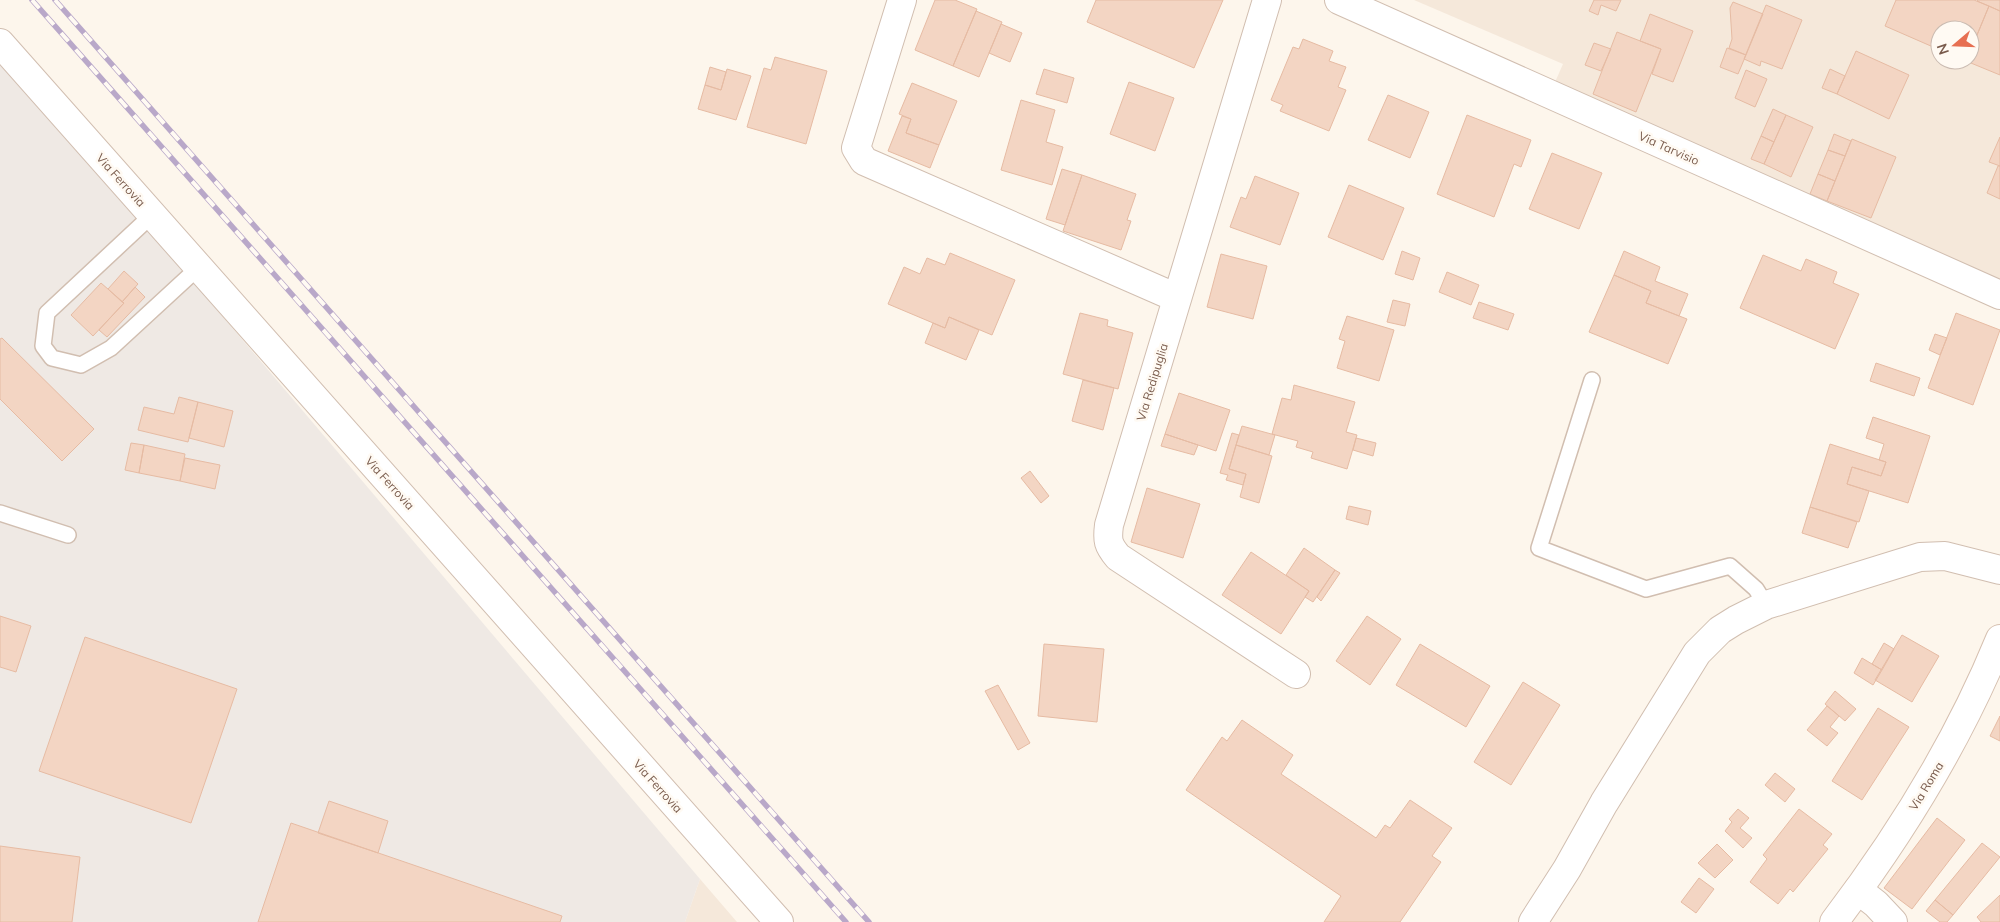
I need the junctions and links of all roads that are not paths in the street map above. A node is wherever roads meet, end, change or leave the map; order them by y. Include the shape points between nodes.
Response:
1 (902, 0) edge
2 (1267, 0) edge
3 (1339, 0) edge
4 (0, 43) edge
5 (152, 215) junction
6 (199, 267) junction
7 (2000, 295) edge
8 (1177, 298) junction
9 (1592, 380) dead end
10 (0, 513) edge
11 (68, 535) dead end
12 (2000, 570) edge
13 (1766, 605) junction
14 (2000, 639) edge
15 (1296, 674) dead end
16 (1858, 890) junction
17 (779, 922) edge
18 (1533, 922) edge
19 (1834, 922) edge
20 (1893, 922) edge

1 - 8 street via 856,148 864,161
2 - 8 street, Via Redipuglia
3 - 7 street, Via Tarvisio
4 - 5 street, Via Ferrovia
5 - 6 street, Via Ferrovia
5 - 6 lane via 48,313 43,346 52,358 81,365 111,348
6 - 17 street, Via Ferrovia
8 - 15 street, Via Redipuglia via 1108,525 1110,548 1118,558
9 - 13 lane via 1539,548 1646,590 1730,566 1756,589
10 - 11 lane
12 - 13 street via 1945,556 1920,557
13 - 18 street via 1720,630 1697,653
14 - 16 street, Via Roma via 1964,720 1884,856
16 - 19 street, Via Roma
16 - 20 street

